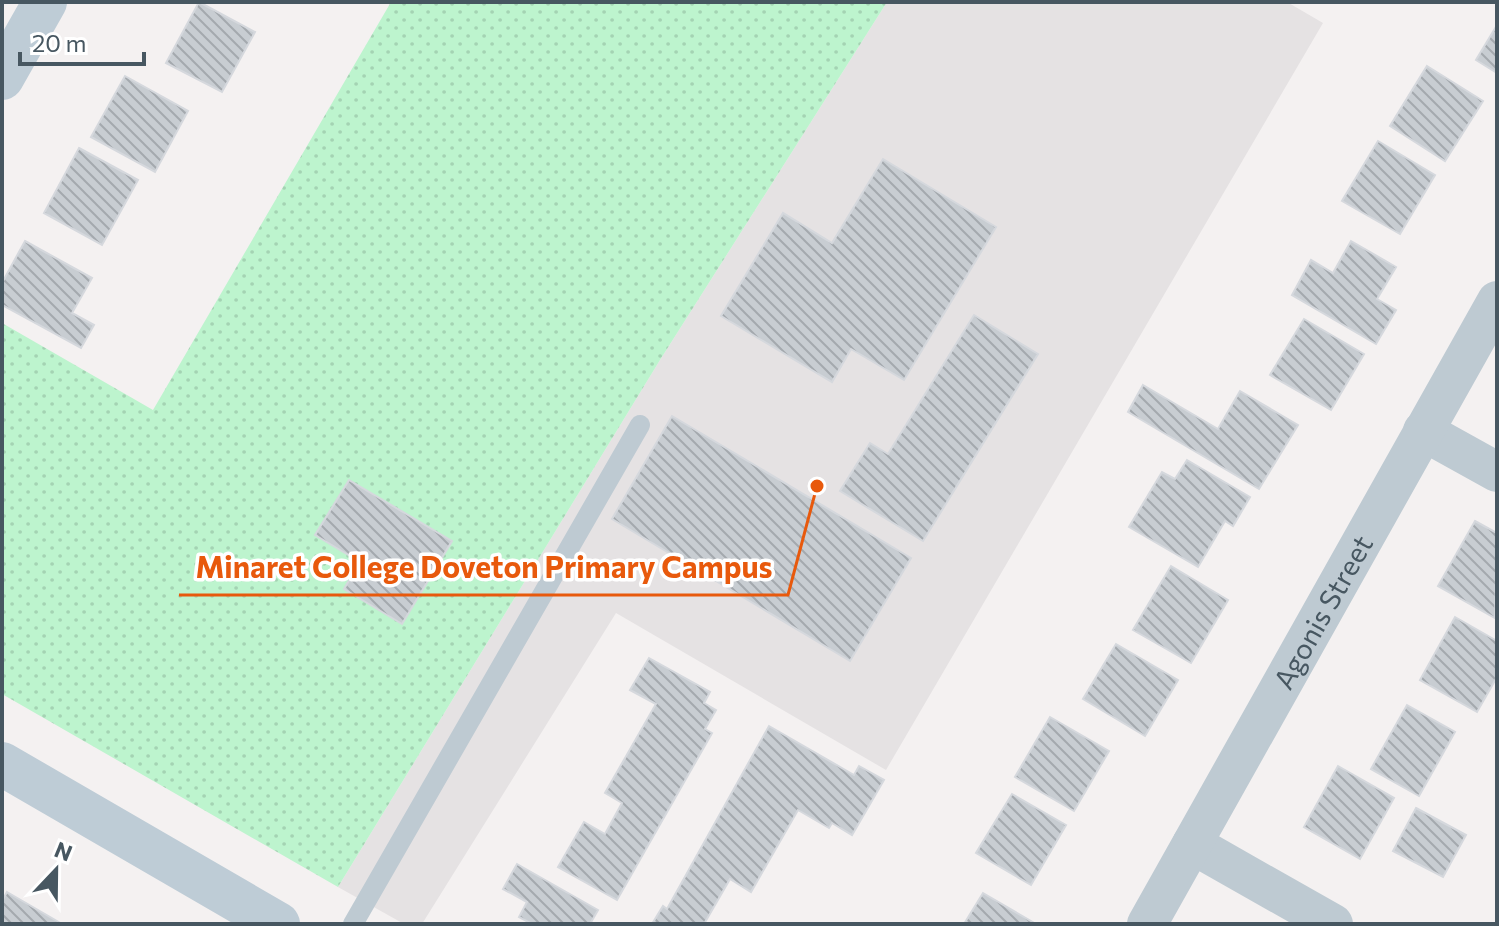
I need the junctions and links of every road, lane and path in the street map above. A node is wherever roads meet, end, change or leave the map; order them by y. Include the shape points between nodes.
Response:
1 (45, 2) edge
2 (2, 78) edge
3 (1497, 301) edge
4 (640, 425) dead end
5 (1423, 431) junction
6 (1497, 472) edge
7 (2, 764) edge
8 (1192, 844) junction
9 (278, 924) edge
10 (353, 924) edge
11 (1147, 924) edge
12 (1333, 924) edge

1 - 2 main road
3 - 5 street, Agonis Street
4 - 10 lane
5 - 6 street
5 - 8 street, Agonis Street
7 - 9 main road
8 - 11 street, Agonis Street
8 - 12 street

